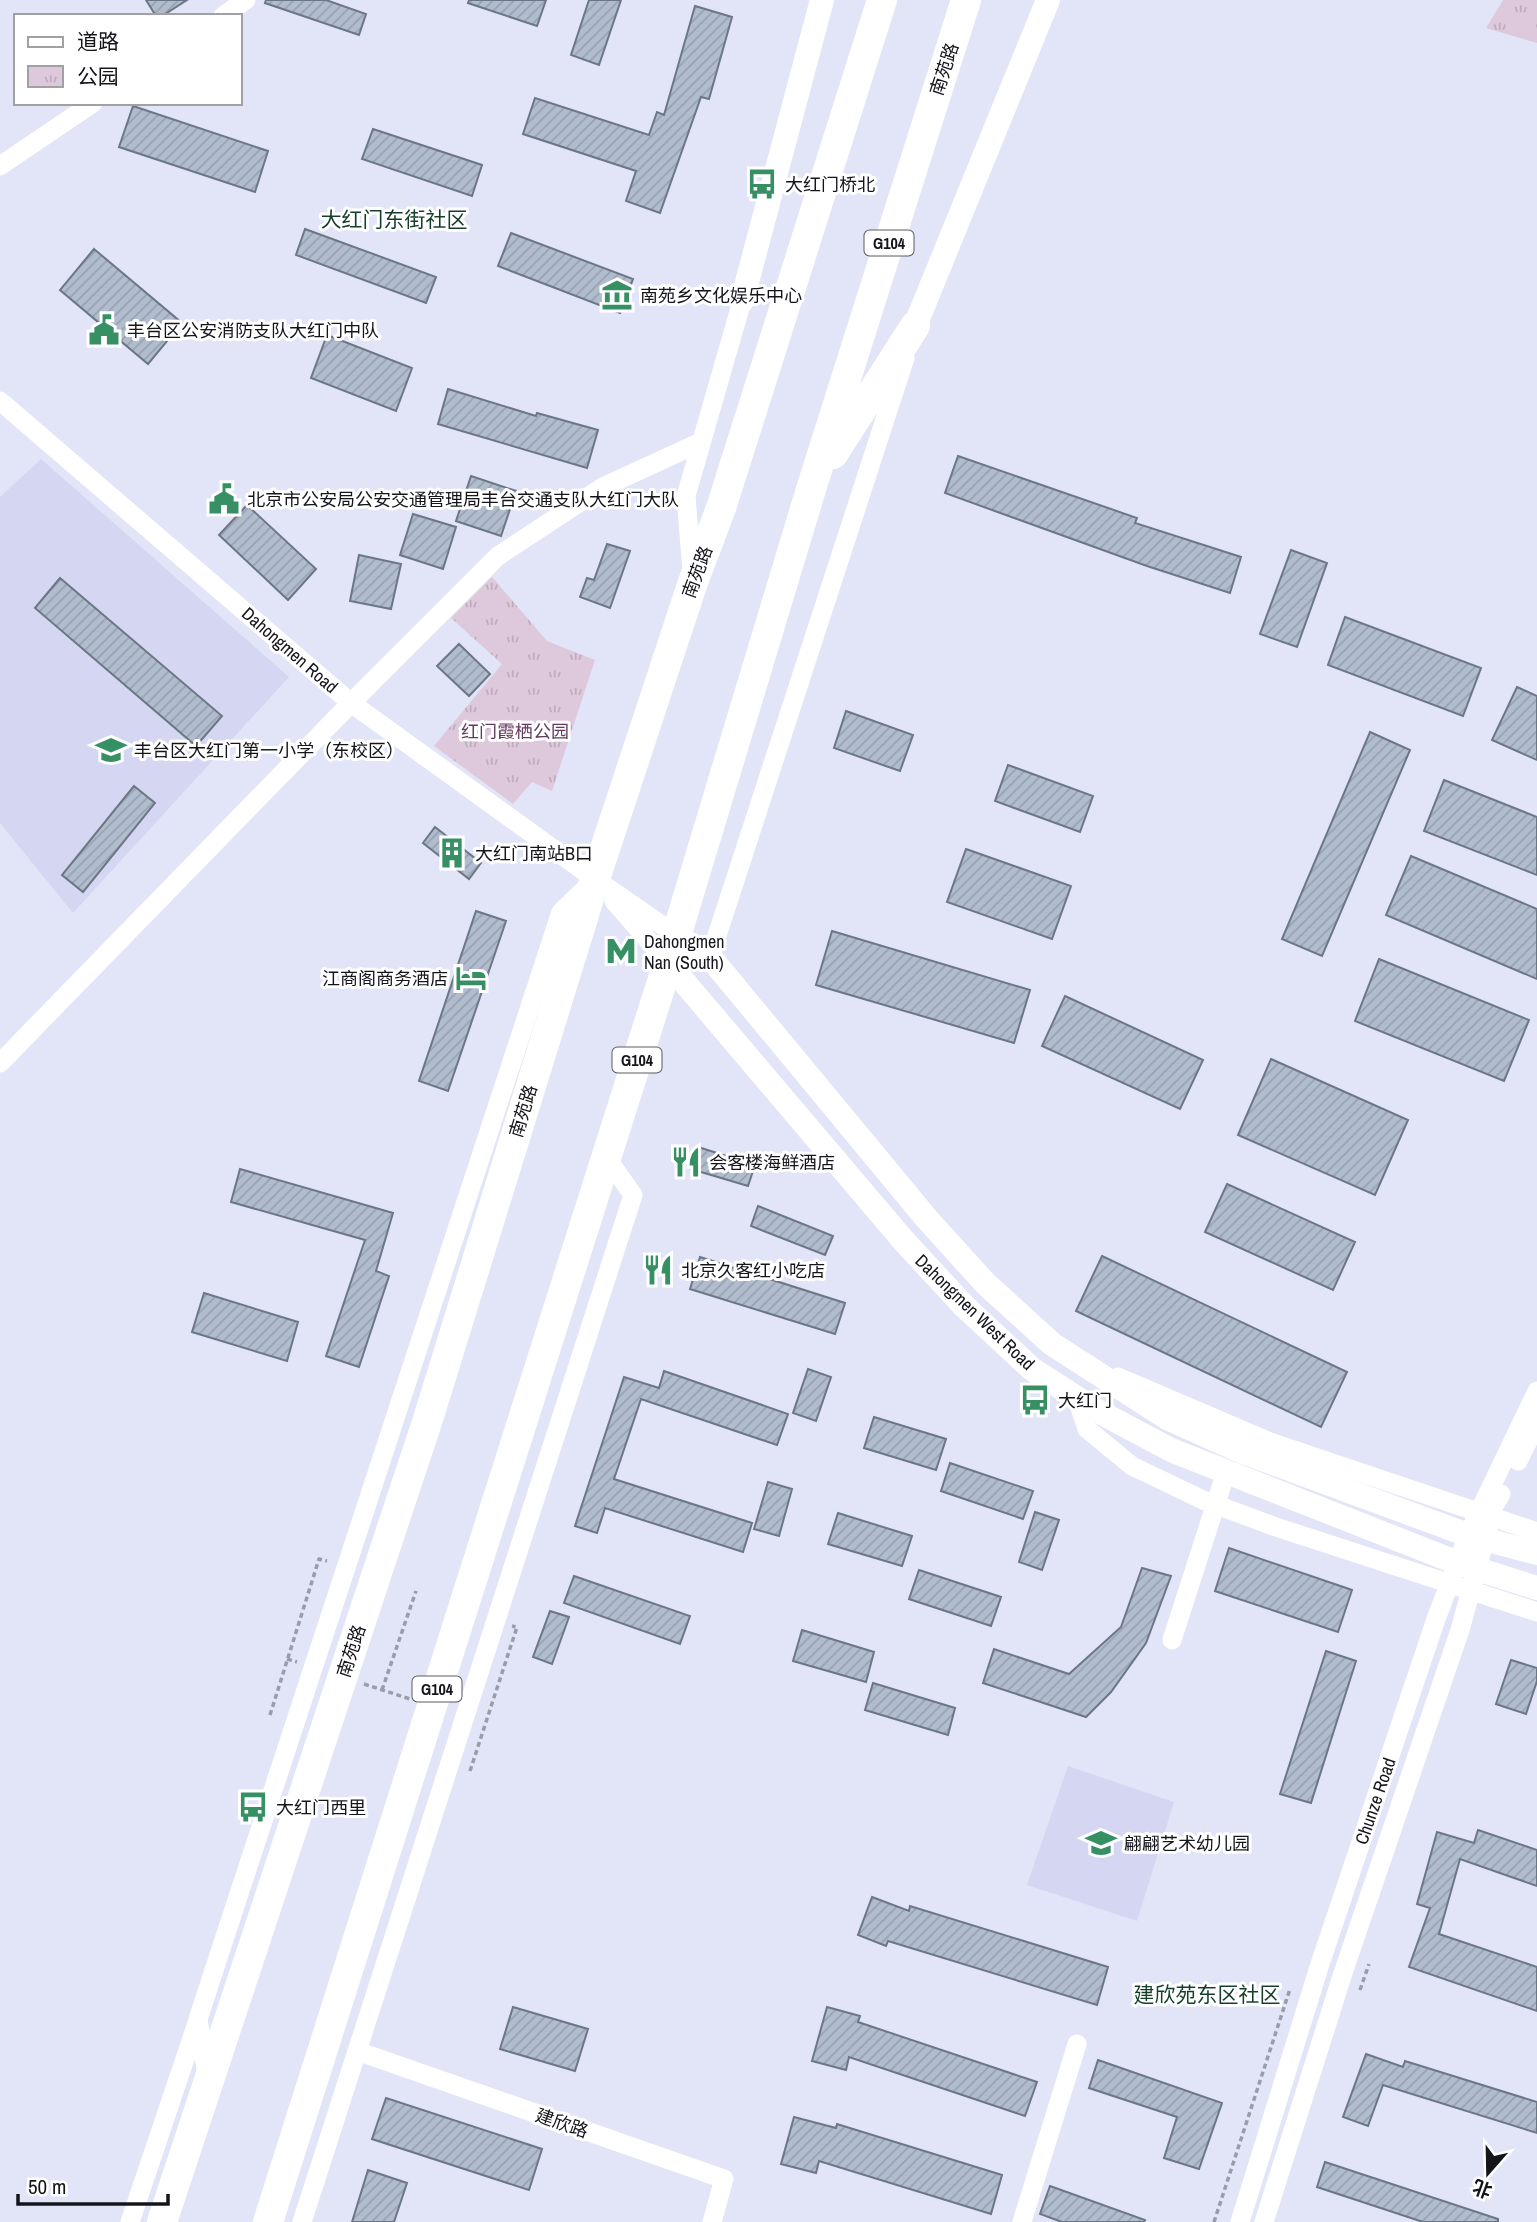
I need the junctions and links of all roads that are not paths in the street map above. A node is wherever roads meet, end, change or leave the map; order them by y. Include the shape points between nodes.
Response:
1 (246, 0) edge
2 (822, 0) edge
3 (882, 0) edge
4 (966, 0) edge
5 (1048, 0) edge
6 (226, 14) edge
7 (90, 105) edge
8 (0, 166) edge
9 (741, 301) joint
10 (915, 326) junction
11 (0, 401) edge
12 (701, 442) junction
13 (812, 486) junction
14 (693, 582) junction
15 (351, 703) junction
16 (595, 879) junction
17 (672, 949) junction
18 (710, 957) junction
19 (0, 1063) edge
20 (606, 1157) junction
21 (1537, 1391) edge
22 (1077, 1398) junction
23 (428, 1419) junction
24 (1537, 1423) edge
25 (1226, 1472) junction
26 (1216, 1505) junction
27 (366, 1509) junction
28 (1480, 1526) junction
29 (1537, 1532) edge
30 (1537, 1553) edge
31 (1464, 1576) junction
32 (1537, 1588) edge
33 (1537, 1612) edge
34 (1172, 1640) dead end
35 (198, 2018) junction
36 (1077, 2044) dead end
37 (357, 2051) junction
38 (208, 2079) junction
39 (130, 2222) edge
40 (162, 2222) edge
41 (268, 2222) edge
42 (302, 2222) edge
43 (712, 2222) edge
44 (1022, 2222) edge
45 (1240, 2222) edge
46 (1264, 2222) edge

1 - 6 street
2 - 9 main road
3 - 14 highway, 南苑路 via 721,508
4 - 13 highway, 南苑路 / G104
5 - 10 main road
7 - 8 street
9 - 12 street
10 - 13 highway
10 - 18 street
11 - 15 street, Dahongmen Road
12 - 14 street via 686,496
12 - 15 street via 603,487 498,556
13 - 17 highway, 南苑路 / G104
14 - 16 highway, 南苑路
15 - 16 street, Dahongmen Road
15 - 19 street
16 - 17 street
16 - 17 street
16 - 23 highway, 南苑路
16 - 27 street via 561,912
17 - 18 main road, Dahongmen West Road
17 - 20 highway, 南苑路 / G104
17 - 22 main road, Dahongmen West Road via 903,1240 955,1297 1032,1369
18 - 28 main road, Dahongmen West Road via 927,1219 986,1284 1052,1344 1167,1418 1243,1452
20 - 37 street via 633,1195
20 - 41 highway, 南苑路 / G104
21 - 28 street, Chunze Road
22 - 25 main road, Dahongmen West Road via 1171,1450
22 - 26 street via 1087,1429 1132,1466
23 - 27 street
23 - 38 highway, 南苑路
24 - 28 street, Chunze Road
25 - 26 street
25 - 31 main road, Dahongmen West Road
26 - 31 street
26 - 34 street
27 - 35 street
28 - 29 street
28 - 30 main road, Dahongmen West Road
28 - 31 street, Chunze Road
31 - 32 main road, Dahongmen West Road
31 - 33 street
31 - 45 street, Chunze Road via 1320,1964
31 - 46 street, Chunze Road via 1460,1630
35 - 38 street
35 - 39 street
36 - 44 street
37 - 42 street
37 - 43 street, 建欣路 via 724,2179
38 - 40 highway, 南苑路

